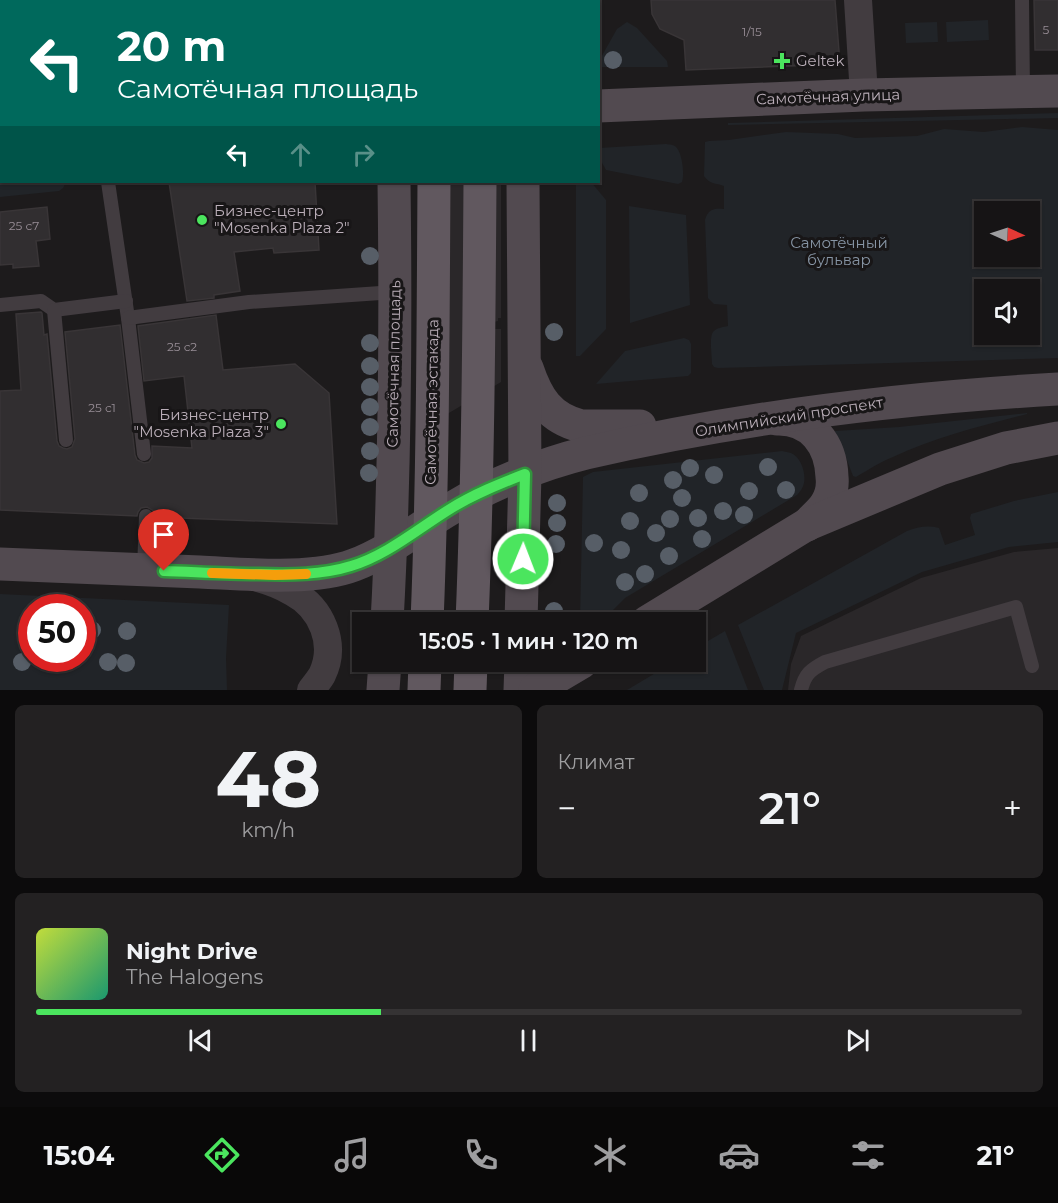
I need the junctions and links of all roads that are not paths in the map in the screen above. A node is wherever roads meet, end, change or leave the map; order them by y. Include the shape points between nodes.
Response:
1 (858, 0) edge
2 (1022, 0) edge
3 (1058, 91) edge
4 (1023, 92) junction
5 (864, 95) junction
6 (600, 106) edge
7 (108, 183) edge
8 (394, 183) edge
9 (434, 183) edge
10 (480, 183) edge
11 (523, 183) edge
12 (395, 292) junction
13 (126, 301) junction
14 (0, 305) edge
15 (54, 310) junction
16 (128, 318) junction
17 (525, 360) junction
18 (1058, 388) edge
19 (747, 421) junction
20 (1058, 438) edge
21 (66, 440) dead end
22 (144, 454) dead end
23 (525, 474) junction
24 (146, 516) dead end
25 (806, 525) junction
26 (391, 546) junction
27 (0, 564) edge
28 (144, 570) junction
29 (245, 574) junction
30 (388, 612) edge
31 (427, 612) edge
32 (472, 612) edge
33 (522, 612) edge
34 (663, 612) edge
35 (1032, 666) dead end
36 (384, 672) edge
37 (425, 672) edge
38 (471, 672) edge
39 (521, 672) edge
40 (565, 672) edge
41 (311, 690) edge
42 (383, 690) edge
43 (424, 690) edge
44 (470, 690) edge
45 (520, 690) edge
46 (535, 690) edge
47 (801, 690) edge

1 - 5 street
2 - 4 lane
3 - 4 main road, Самотёчная улица
4 - 5 main road, Самотёчная улица
5 - 6 main road, Самотёчная улица
7 - 13 lane
8 - 12 main road, Самотёчная площадь
9 - 31 main road, Самотёчная эстакада, bridge
10 - 32 main road, bridge
11 - 17 main road
12 - 16 lane via 249,302
12 - 26 main road, Самотёчная площадь
13 - 15 lane
13 - 16 lane
14 - 15 lane via 41,301
15 - 21 lane
16 - 22 lane
17 - 19 main road via 532,384 544,404 573,424 600,427
17 - 23 main road
18 - 19 main road, Олимпийский проспект via 857,405
19 - 23 main road, Олимпийский проспект via 586,453
19 - 25 main road via 786,419 815,433 823,442 829,454 833,484 827,503
20 - 25 main road via 1006,448 940,469
23 - 26 main road via 453,507
23 - 33 main road
24 - 28 lane
25 - 34 main road
26 - 29 main road via 353,566 332,571
26 - 30 main road, Самотёчная площадь
27 - 28 main road
28 - 29 main road
29 - 41 street via 292,592 318,614 328,650 321,677
35 - 47 lane via 1016,607 825,662 812,669
36 - 42 main road
37 - 43 main road
38 - 44 main road
39 - 45 main road
40 - 46 main road

